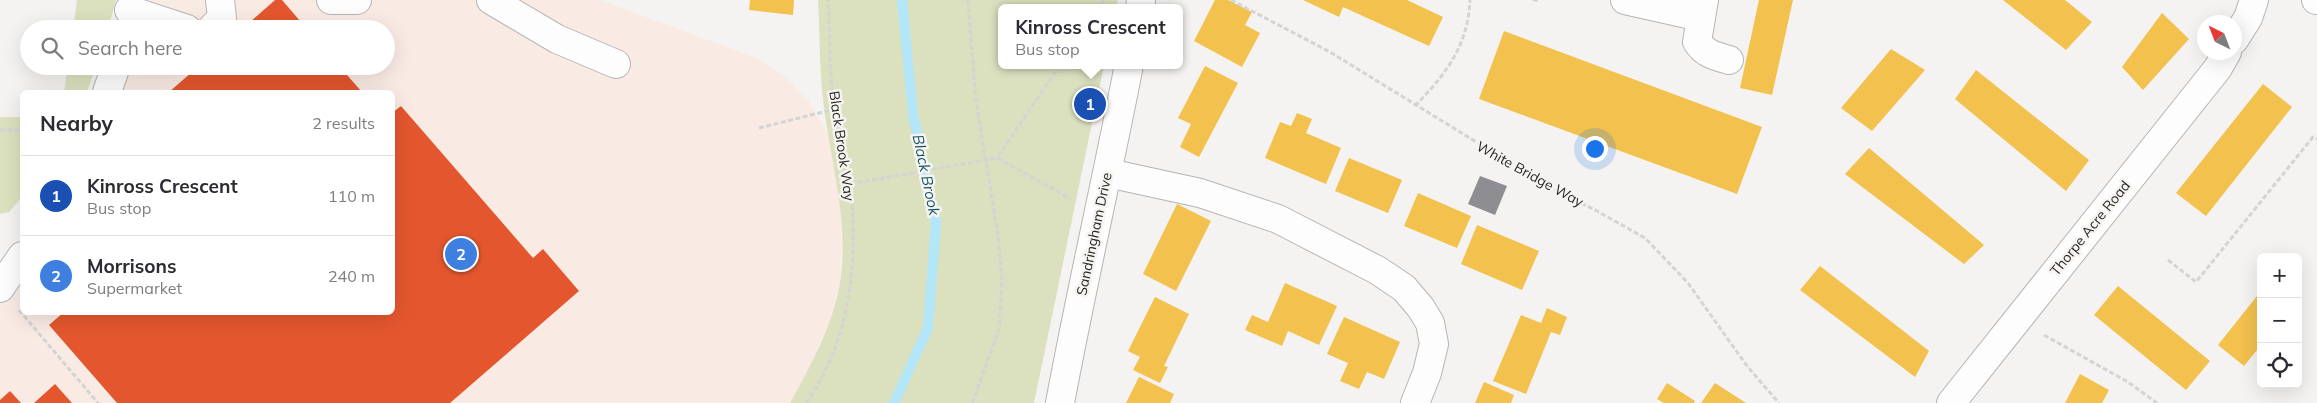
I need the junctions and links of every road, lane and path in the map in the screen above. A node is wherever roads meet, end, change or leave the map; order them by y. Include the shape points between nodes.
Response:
1 (220, 0) edge
2 (332, 0) edge
3 (357, 0) edge
4 (491, 0) edge
5 (828, 0) edge
6 (968, 0) edge
7 (1232, 0) edge
8 (1470, 0) edge
9 (1533, 0) edge
10 (1539, 0) edge
11 (1625, 0) edge
12 (2254, 0) edge
13 (129, 13) edge
14 (154, 20) edge
15 (220, 20) edge
16 (2242, 27) edge
17 (1698, 31) edge
18 (1729, 60) dead end
19 (2222, 60) edge
20 (616, 64) dead end
21 (1057, 69) edge
22 (1128, 69) edge
23 (113, 75) edge
24 (108, 90) edge
25 (1415, 106) junction
26 (835, 109) junction
27 (759, 128) dead end
28 (0, 130) edge
29 (20, 130) edge
30 (2317, 139) edge
31 (997, 158) junction
32 (985, 160) junction
33 (1108, 173) junction
34 (850, 184) junction
35 (1098, 214) junction
36 (20, 259) edge
37 (2168, 260) dead end
38 (0, 288) edge
39 (20, 311) edge
40 (23, 315) edge
41 (2017, 320) junction
42 (98, 403) edge
43 (806, 403) edge
44 (972, 403) edge
45 (1060, 403) edge
46 (1415, 403) edge
47 (1779, 403) edge
48 (1951, 403) edge
49 (2157, 403) edge

1 - 15 street
2 - 3 street
4 - 20 street via 557,39
5 - 26 path, Black Brook Way
6 - 32 path via 976,101
7 - 25 path, White Bridge Way via 1330,52
8 - 25 path via 1465,36 1440,80
9 - 10 path
11 - 17 street
12 - 16 street
13 - 14 street
17 - 18 street via 1703,50
19 - 41 street, Thorpe Acre Road
21 - 31 path
22 - 33 street, Sandringham Drive
23 - 24 street
25 - 47 path, White Bridge Way via 1551,188 1646,238 1688,283 1747,366
26 - 27 path
26 - 34 path, Black Brook Way
28 - 29 path
30 - 37 path via 2313,137 2196,282
31 - 32 path
31 - 35 path
32 - 34 path
32 - 44 path via 1002,280 999,330
33 - 35 street, Sandringham Drive
33 - 46 street via 1200,193 1278,219 1377,270 1404,288 1430,323 1434,344
34 - 43 path, Black Brook Way via 852,277 844,324
35 - 45 street, Sandringham Drive
36 - 38 street
38 - 39 path
40 - 42 path
41 - 48 street, Thorpe Acre Road
41 - 49 path via 2128,382

